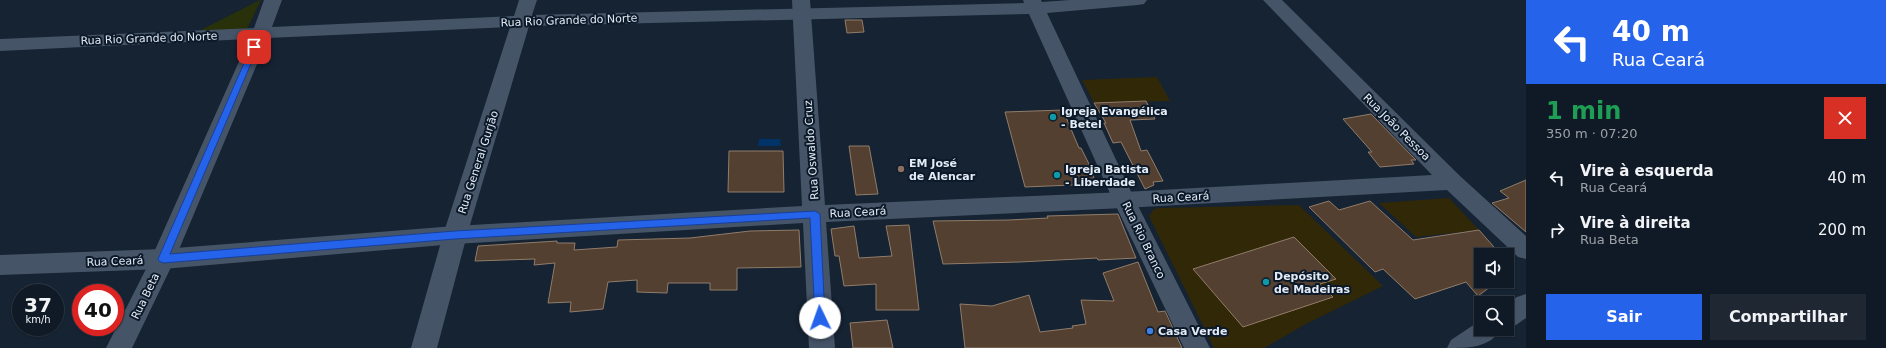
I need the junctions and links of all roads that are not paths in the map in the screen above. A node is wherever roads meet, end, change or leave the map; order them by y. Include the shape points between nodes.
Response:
1 (528, 0) edge
2 (1138, 0) edge
3 (1272, 0) edge
4 (272, 1) edge
5 (1034, 4) edge
6 (802, 7) edge
7 (523, 21) junction
8 (260, 33) junction
9 (0, 45) edge
10 (1452, 182) junction
11 (1124, 200) junction
12 (815, 214) junction
13 (455, 235) junction
14 (1526, 250) edge
15 (163, 259) junction
16 (0, 265) edge
17 (1526, 304) edge
18 (1514, 312) edge
19 (1478, 336) edge
20 (120, 348) edge
21 (424, 348) edge
22 (822, 348) edge
23 (1197, 348) edge
24 (1460, 348) edge

1 - 7 street, Rua General Gurjão
2 - 5 street, Rua Rio Grande do Norte
3 - 10 street, Rua João Pessoa
4 - 8 street, Rua Beta
5 - 6 street, Rua Rio Grande do Norte
5 - 11 street, Rua Rio Branco
6 - 7 street, Rua Rio Grande do Norte
6 - 12 street, Rua Oswaldo Cruz
7 - 8 street, Rua Rio Grande do Norte
7 - 13 street, Rua General Gurjão
8 - 9 street, Rua Rio Grande do Norte
8 - 15 street, Rua Beta
10 - 11 street, Rua Ceará
10 - 14 street, Rua João Pessoa
11 - 12 street, Rua Ceará
11 - 23 street, Rua Rio Branco
12 - 13 street, Rua Ceará
12 - 22 street, Rua Oswaldo Cruz
13 - 15 street, Rua Ceará
13 - 21 street, Rua General Gurjão
15 - 16 street, Rua Ceará
15 - 20 street, Rua Beta
17 - 18 street
19 - 24 street

